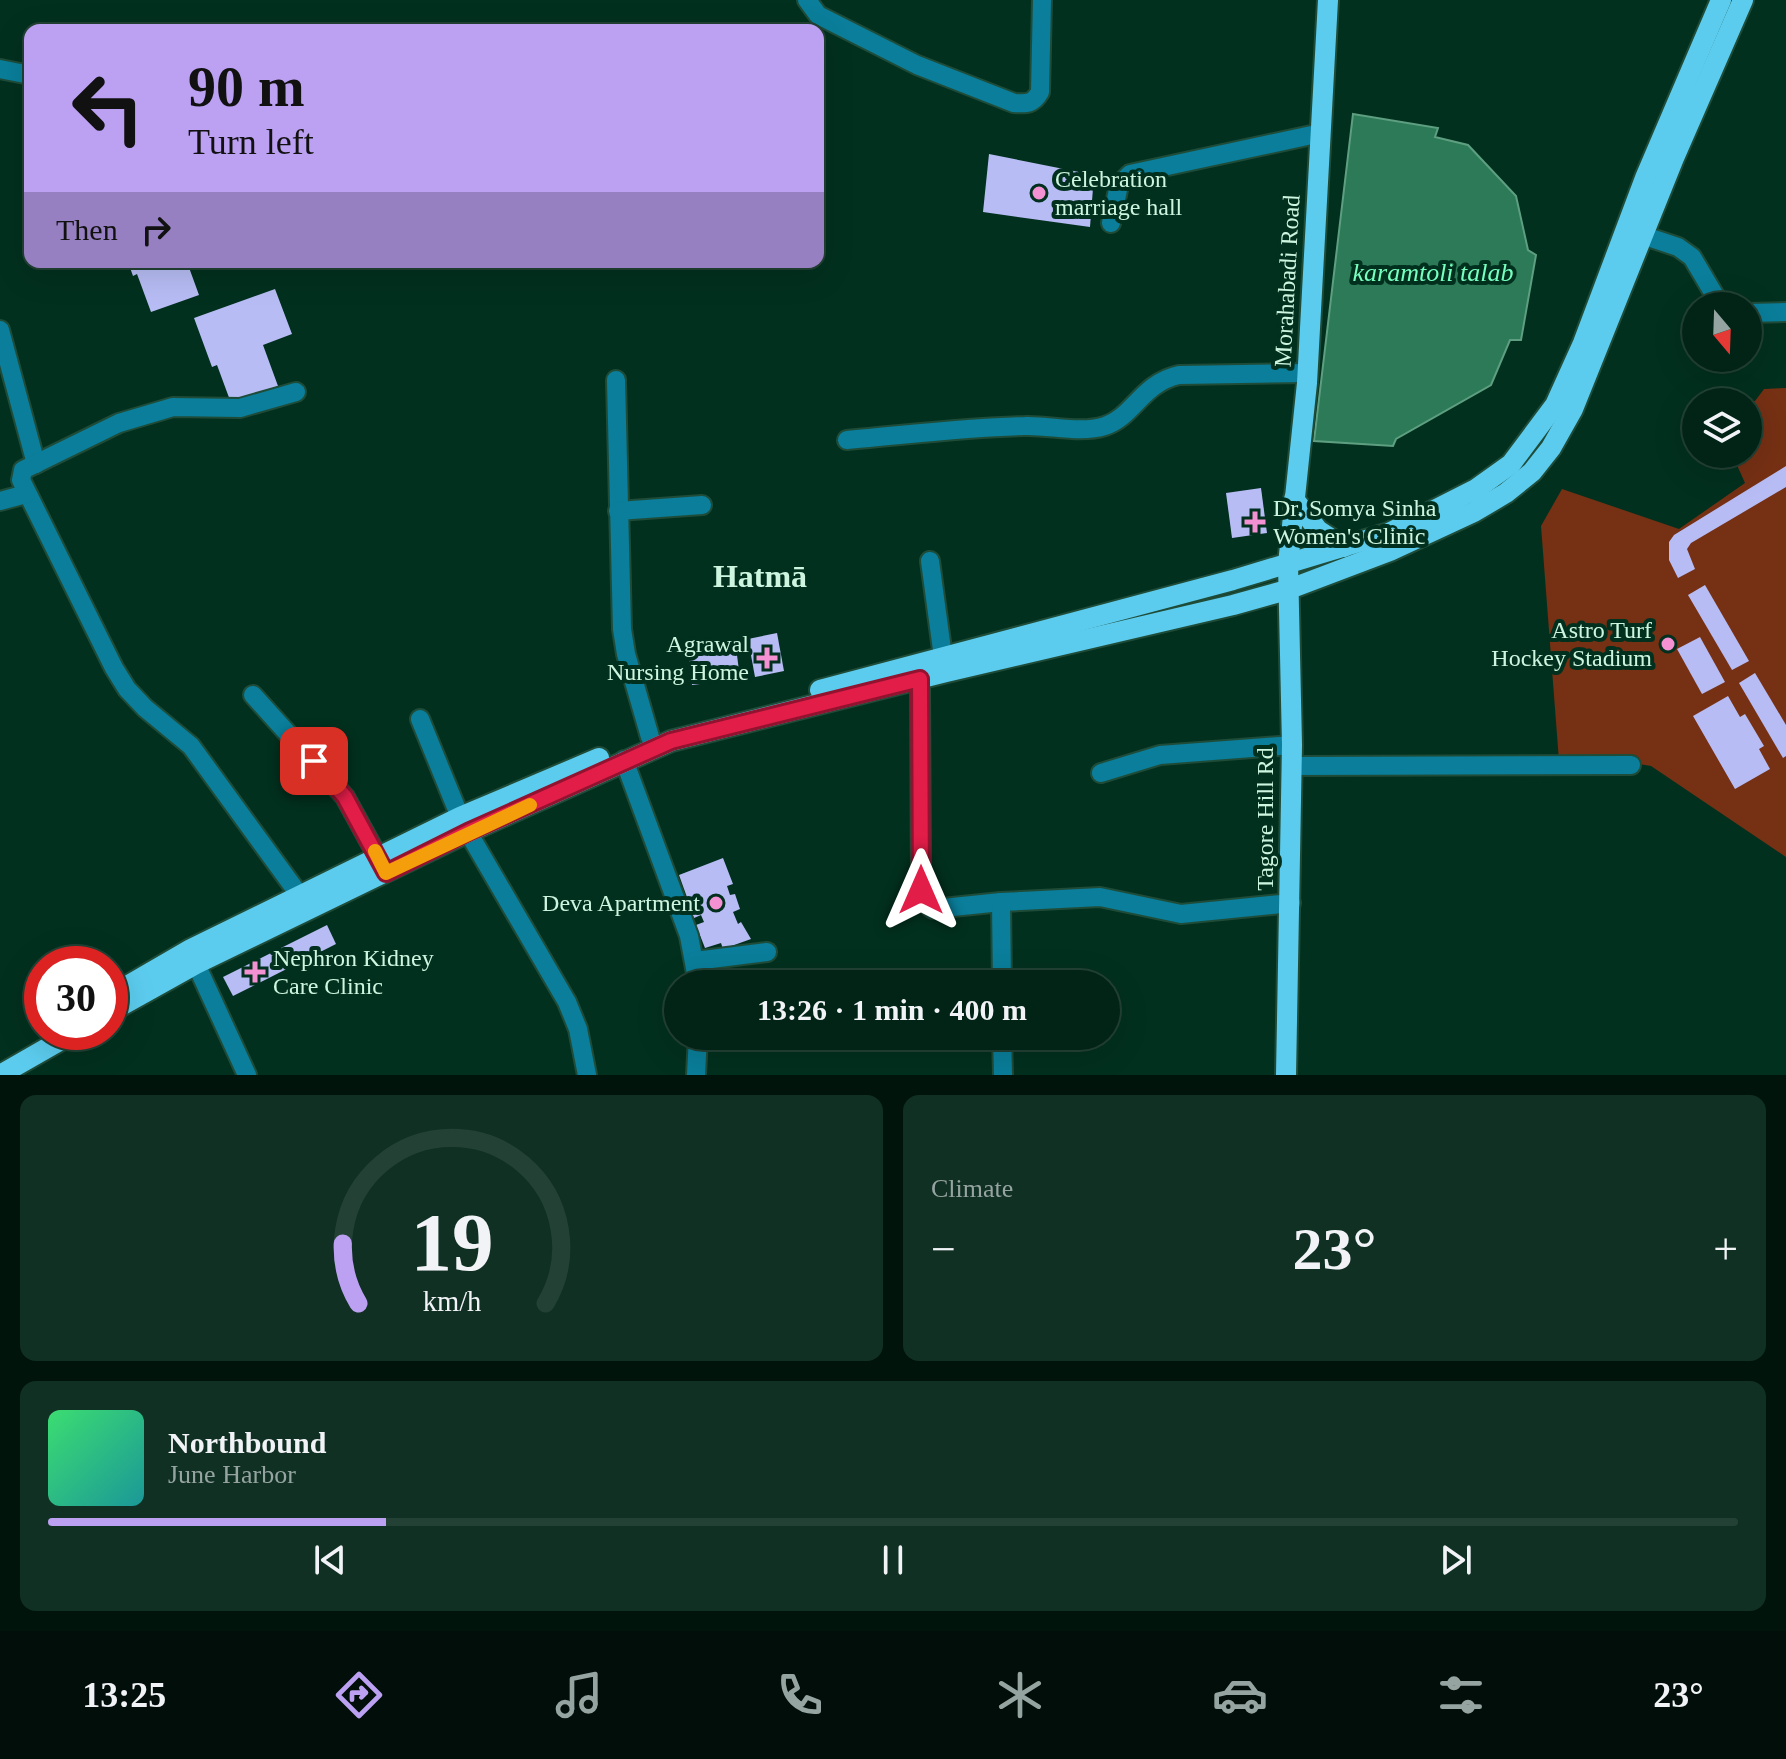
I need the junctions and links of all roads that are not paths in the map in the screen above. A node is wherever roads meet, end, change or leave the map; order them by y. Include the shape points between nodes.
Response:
1 (807, 0) edge
2 (1042, 0) edge
3 (1328, 0) edge
4 (1721, 0) edge
5 (1743, 0) edge
6 (0, 69) edge
7 (24, 74) edge
8 (1321, 133) junction
9 (1111, 223) dead end
10 (1642, 235) junction
11 (1713, 292) edge
12 (1786, 312) edge
13 (1762, 313) edge
14 (0, 330) edge
15 (1307, 373) junction
16 (616, 380) dead end
17 (296, 392) dead end
18 (847, 440) dead end
19 (36, 464) junction
20 (26, 494) junction
21 (1294, 499) junction
22 (0, 501) edge
23 (702, 505) dead end
24 (618, 511) junction
25 (1344, 547) junction
26 (930, 561) dead end
27 (1288, 564) junction
28 (1287, 590) junction
29 (943, 657) junction
30 (920, 679) junction
31 (253, 695) dead end
32 (420, 719) dead end
33 (650, 737) junction
34 (1292, 745) junction
35 (624, 760) junction
36 (1631, 765) dead end
37 (1291, 766) junction
38 (1101, 773) dead end
39 (464, 824) junction
40 (382, 865) junction
41 (300, 896) junction
42 (1001, 902) junction
43 (1291, 903) junction
44 (767, 952) dead end
45 (695, 961) junction
46 (196, 964) junction
47 (696, 970) edge
48 (1002, 970) edge
49 (128, 986) edge
50 (128, 1002) edge
51 (24, 1047) edge
52 (44, 1050) edge
53 (697, 1050) edge
54 (1002, 1050) edge
55 (0, 1061) edge
56 (0, 1075) edge
57 (247, 1075) edge
58 (587, 1075) edge
59 (696, 1075) edge
60 (1003, 1075) edge
61 (1286, 1075) edge

1 - 2 street via 818,15 917,65 1027,104 1040,92
3 - 8 main road, Morahabadi Road
4 - 25 main road via 1645,178 1583,343 1555,405 1533,437 1511,464 1476,489 1389,533
5 - 10 main road
6 - 7 street
8 - 9 street via 1130,174 1119,185
8 - 15 main road, Morahabadi Road
10 - 11 street via 1692,257
10 - 28 main road via 1573,409 1532,472 1474,512
12 - 13 street
14 - 19 street
15 - 18 street via 1165,378 1104,427 988,427
15 - 21 main road, Morahabadi Road
16 - 24 street
17 - 19 street via 240,408 173,407 119,423
19 - 20 street via 23,470
20 - 22 street
20 - 41 street via 127,689 191,746
21 - 25 main road via 1318,530
21 - 27 main road, Morahabadi Road
23 - 24 street
24 - 33 street via 622,629
25 - 27 main road
26 - 29 street
27 - 28 main road, Tagore Hill Rd
27 - 29 main road
28 - 30 main road
28 - 34 main road, Tagore Hill Rd
29 - 33 main road
30 - 35 main road via 671,741
30 - 42 street via 924,902 948,910
31 - 40 street via 345,797
32 - 39 street
33 - 39 main road
34 - 37 main road, Tagore Hill Rd
34 - 38 street via 1160,755
35 - 39 main road
35 - 45 street
36 - 37 street
37 - 43 main road, Tagore Hill Rd
39 - 40 main road
39 - 58 street via 567,1002
40 - 41 main road
40 - 46 main road
41 - 49 main road
42 - 43 street via 1100,897 1181,914
42 - 48 street
43 - 61 main road, Tagore Hill Rd
44 - 45 street
45 - 47 street
46 - 50 main road
46 - 57 street
51 - 55 main road
52 - 56 main road
53 - 59 street
54 - 60 street

